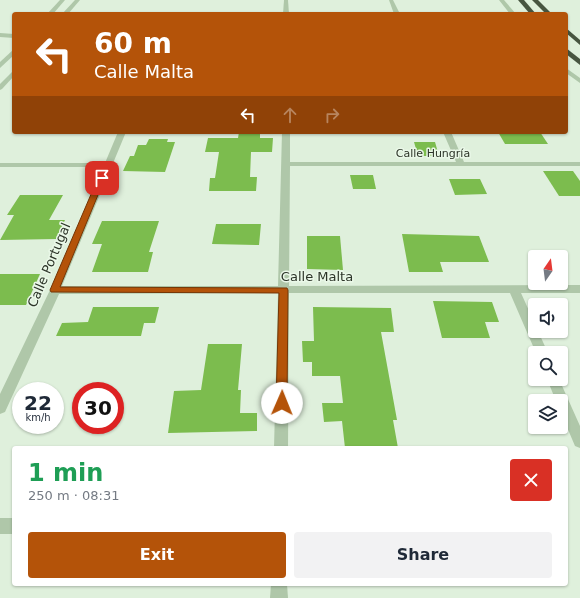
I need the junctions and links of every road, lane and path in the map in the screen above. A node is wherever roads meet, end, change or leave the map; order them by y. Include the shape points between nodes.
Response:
1 (63, 0) edge
2 (78, 0) edge
3 (286, 0) edge
4 (391, 0) edge
5 (501, 0) edge
6 (521, 0) edge
7 (535, 0) edge
8 (52, 12) edge
9 (67, 12) edge
10 (286, 12) edge
11 (396, 12) edge
12 (511, 12) edge
13 (531, 12) edge
14 (547, 12) edge
15 (12, 29) edge
16 (0, 30) edge
17 (568, 32) edge
18 (0, 35) edge
19 (12, 36) edge
20 (580, 43) edge
21 (568, 52) edge
22 (12, 53) edge
23 (580, 63) edge
24 (0, 66) edge
25 (568, 72) edge
26 (12, 74) edge
27 (580, 81) edge
28 (0, 88) edge
29 (121, 134) edge
30 (286, 134) edge
31 (448, 134) edge
32 (286, 164) junction
33 (461, 164) junction
34 (580, 164) edge
35 (0, 165) edge
36 (108, 165) junction
37 (580, 289) edge
38 (54, 290) junction
39 (284, 290) junction
40 (514, 290) junction
41 (539, 346) edge
42 (556, 386) edge
43 (0, 408) edge
44 (580, 442) edge
45 (281, 446) edge
46 (0, 526) edge
47 (12, 526) edge
48 (279, 586) edge
49 (279, 598) edge

1 - 8 street
2 - 9 street
3 - 10 street
4 - 11 street
5 - 12 street
6 - 13 highway
7 - 14 highway
15 - 16 street
17 - 20 highway
18 - 19 street
21 - 23 highway
22 - 24 street
25 - 27 street
26 - 28 street
29 - 36 street, Calle Portugal
30 - 32 street
31 - 33 street
32 - 33 street, Calle Hungría
32 - 39 street
33 - 34 street, Calle Hungría
35 - 36 street
36 - 38 street, Calle Portugal
37 - 40 street, Calle Malta
38 - 39 street, Calle Malta
38 - 43 street, Calle Portugal
39 - 40 street, Calle Malta
39 - 45 street
40 - 41 street
42 - 44 street
46 - 47 street
48 - 49 street

